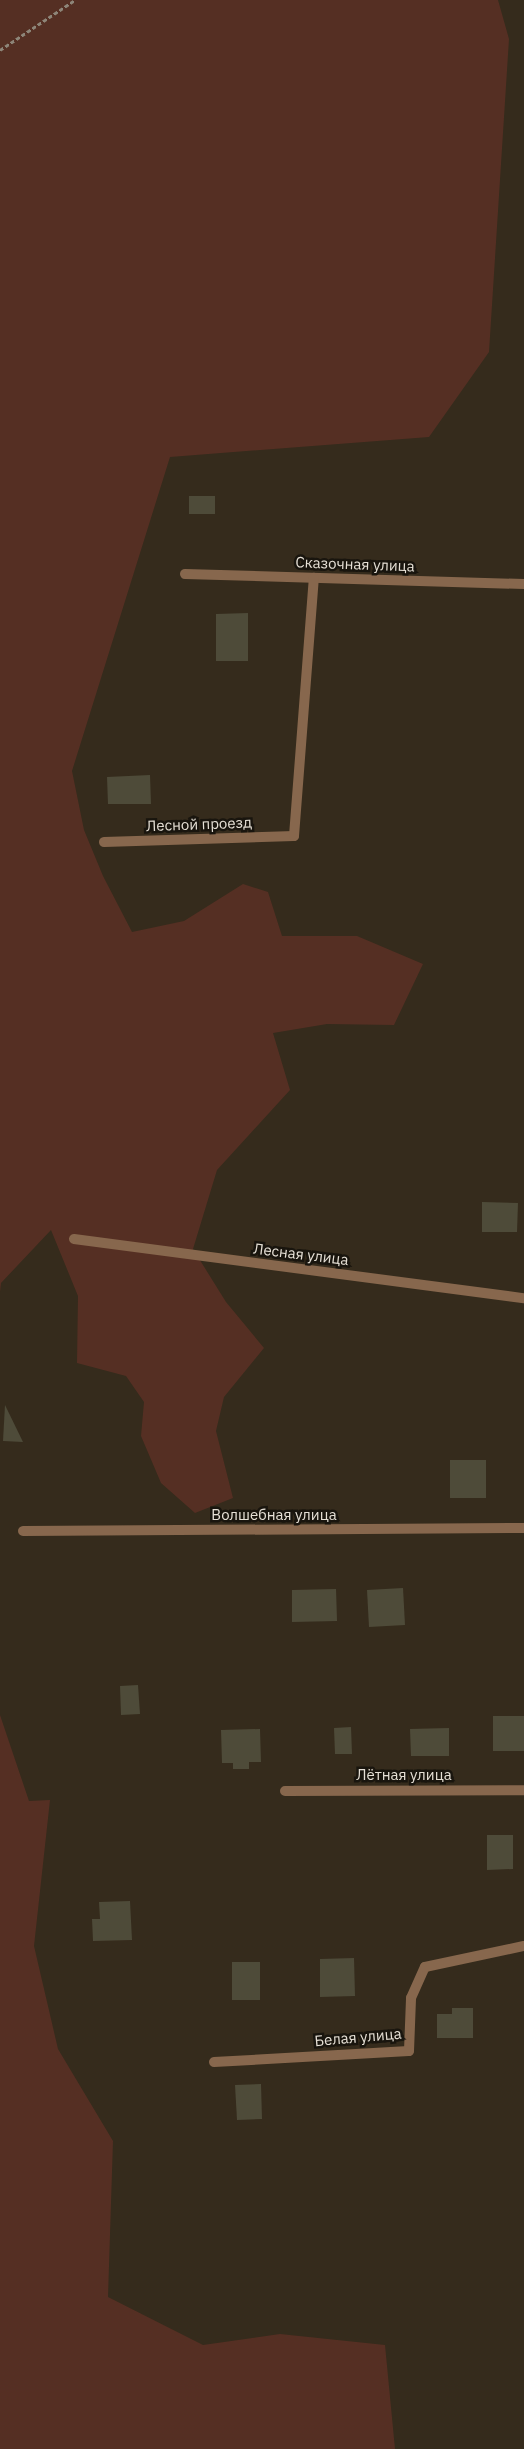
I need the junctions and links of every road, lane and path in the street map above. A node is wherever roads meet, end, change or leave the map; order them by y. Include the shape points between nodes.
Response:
1 (75, 0) edge
2 (0, 50) edge
3 (185, 574) dead end
4 (314, 578) junction
5 (524, 584) edge
6 (104, 842) dead end
7 (74, 1239) dead end
8 (524, 1298) edge
9 (524, 1528) edge
10 (23, 1531) dead end
11 (524, 1790) edge
12 (285, 1791) dead end
13 (524, 1946) edge
14 (214, 2062) dead end

1 - 2 path
3 - 4 street, Сказочная улица
4 - 5 street, Сказочная улица
4 - 6 street, Лесной проезд via 294,836
7 - 8 street, Лесная улица
9 - 10 street, Волшебная улица
11 - 12 street, Лётная улица
13 - 14 street, Белая улица via 425,1967 410,1998 409,2051

